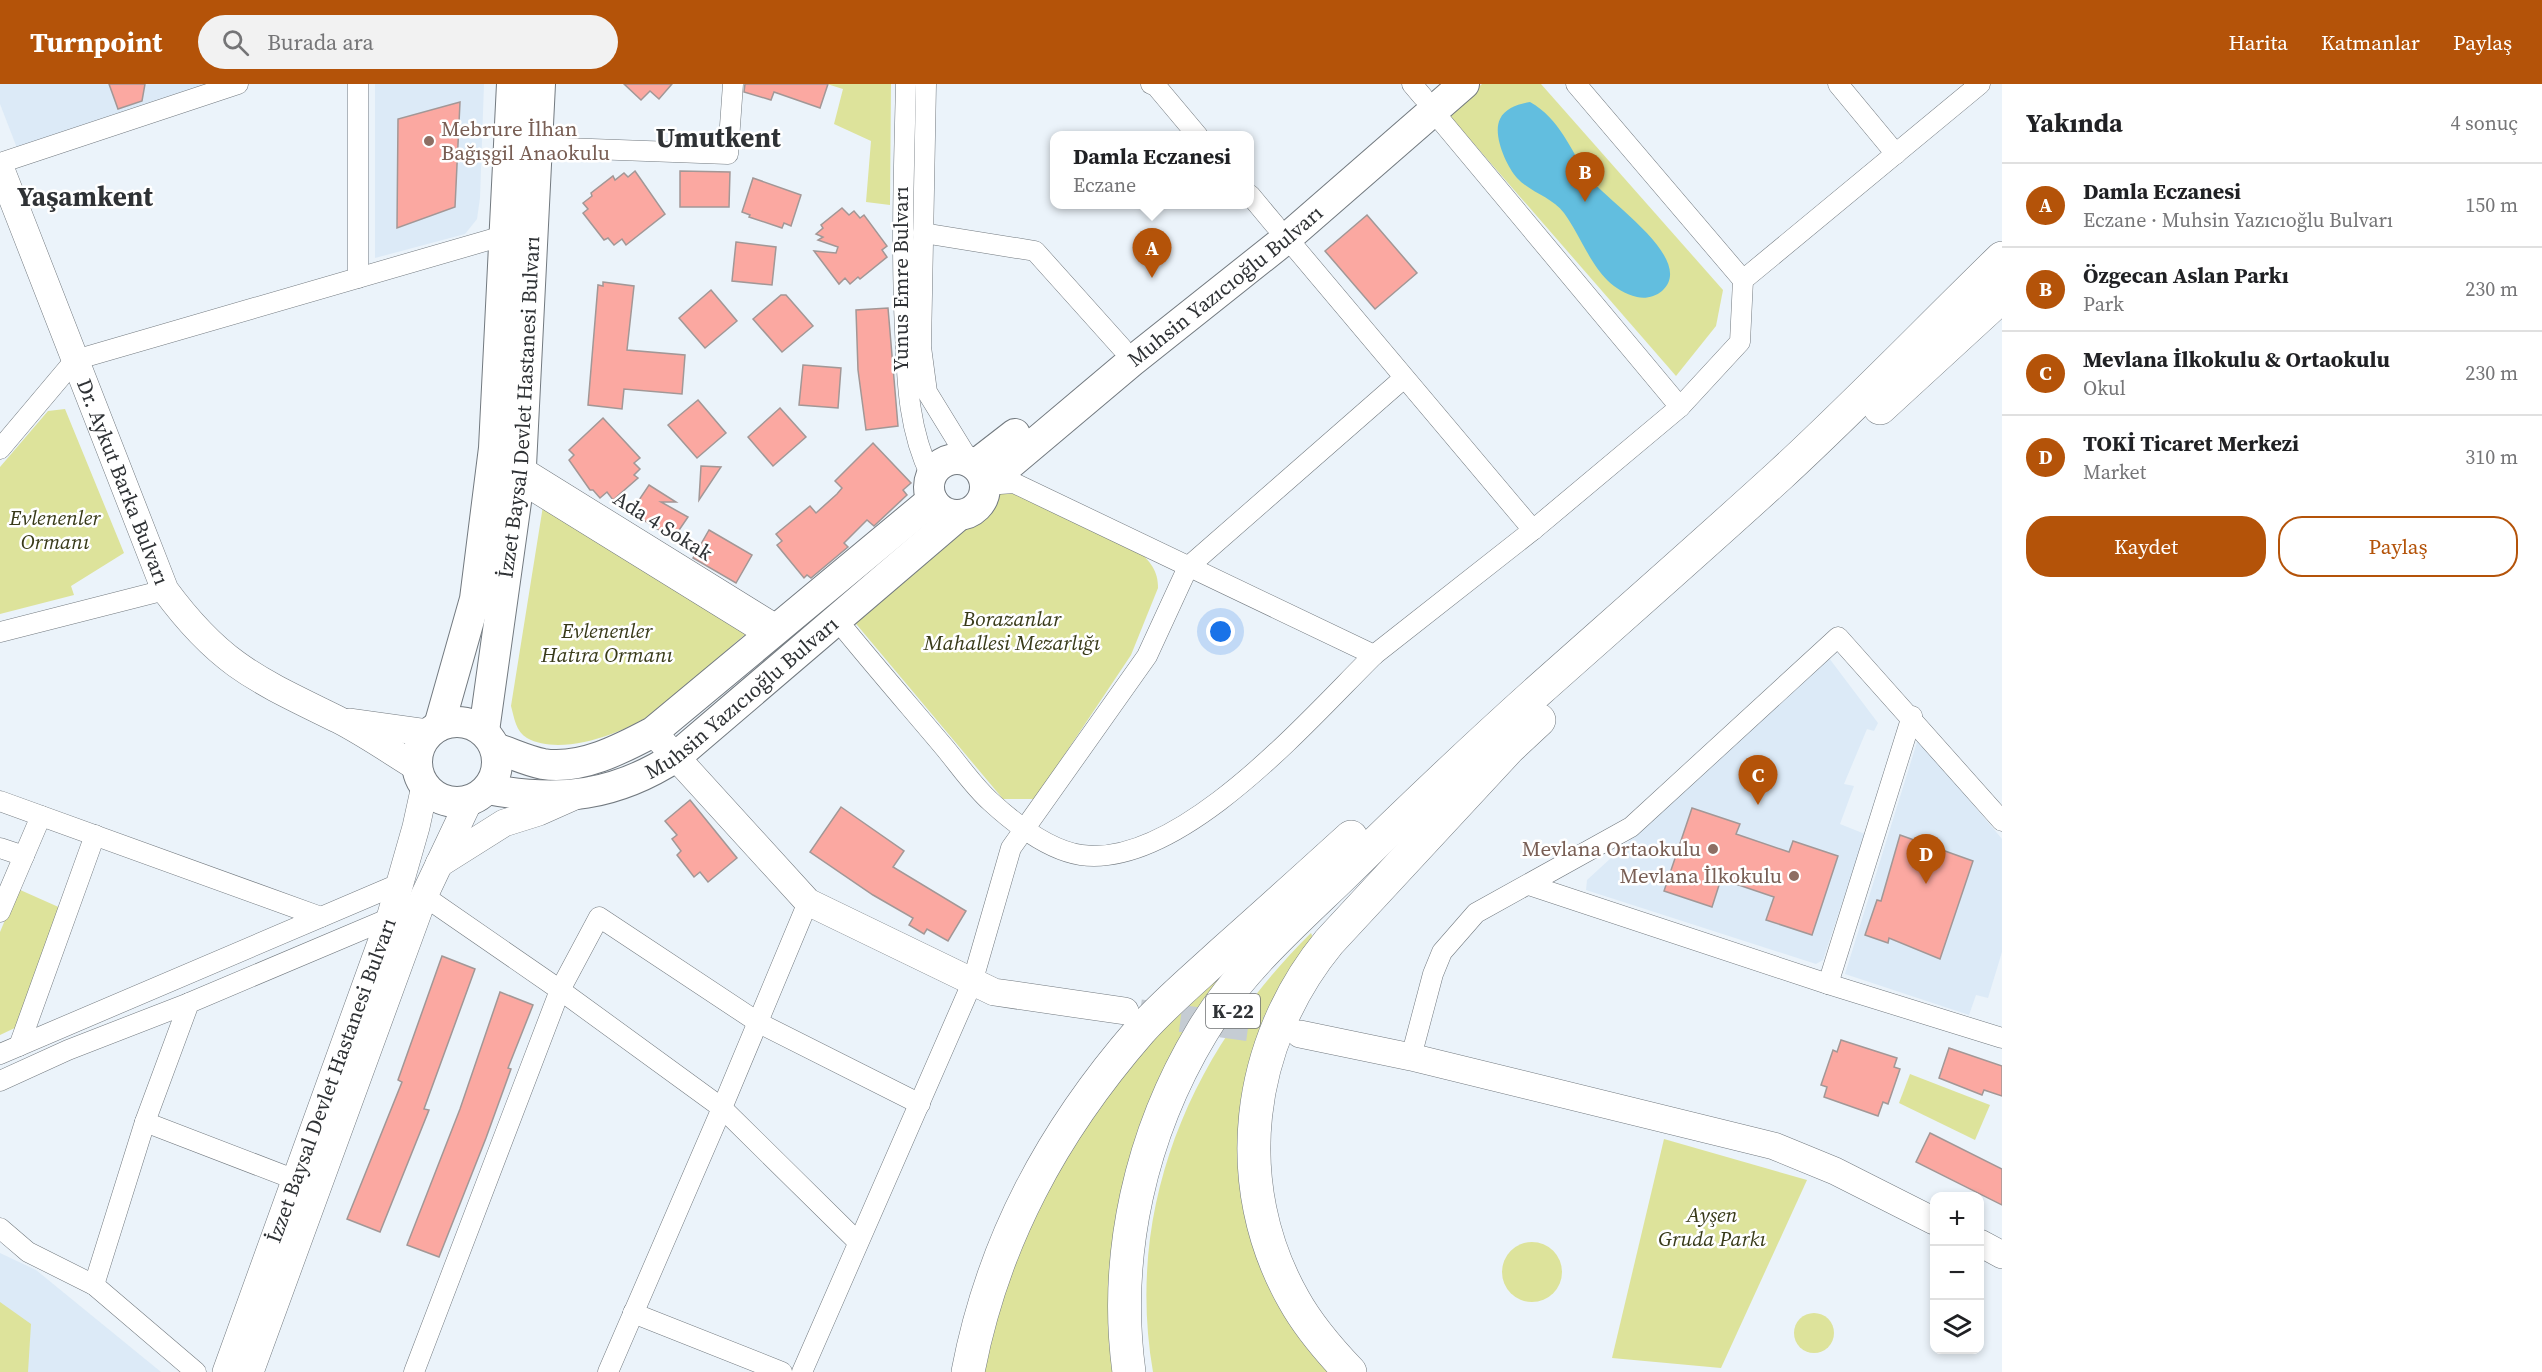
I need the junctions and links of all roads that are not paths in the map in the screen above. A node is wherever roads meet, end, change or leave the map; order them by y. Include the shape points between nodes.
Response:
1 (238, 84) edge
2 (358, 84) edge
3 (512, 84) edge
4 (540, 84) edge
5 (734, 84) edge
6 (906, 84) edge
7 (926, 84) edge
8 (1151, 84) edge
9 (1464, 84) edge
10 (1576, 84) edge
11 (1838, 84) edge
12 (1980, 84) edge
13 (1426, 94) edge
14 (1195, 131) edge
15 (537, 147) junction
16 (1896, 154) junction
17 (0, 165) edge
18 (1254, 200) edge
19 (1281, 231) junction
20 (923, 233) junction
21 (506, 235) junction
22 (2002, 258) edge
23 (358, 278) junction
24 (1743, 280) junction
25 (2002, 296) edge
26 (1122, 348) junction
27 (75, 360) junction
28 (1404, 378) junction
29 (1680, 407) junction
30 (0, 449) edge
31 (977, 471) junction
32 (520, 474) junction
33 (932, 488) junction
34 (959, 515) junction
35 (1533, 530) junction
36 (1188, 567) junction
37 (165, 591) junction
38 (773, 631) junction
39 (0, 632) edge
40 (847, 633) dead end
41 (1374, 655) junction
42 (1912, 716) junction
43 (339, 720) junction
44 (434, 730) junction
45 (653, 732) junction
46 (489, 740) junction
47 (1493, 747) junction
48 (677, 756) junction
49 (421, 777) junction
50 (580, 794) junction
51 (478, 795) junction
52 (0, 801) edge
53 (41, 816) junction
54 (2002, 820) edge
55 (1025, 829) junction
56 (96, 835) junction
57 (0, 848) edge
58 (24, 856) junction
59 (438, 865) junction
60 (401, 883) junction
61 (1529, 885) junction
62 (424, 896) junction
63 (807, 902) junction
64 (0, 912) edge
65 (321, 917) junction
66 (390, 918) junction
67 (972, 982) junction
68 (1828, 984) junction
69 (560, 990) junction
70 (189, 1003) junction
71 (1125, 1011) tunnel mouth
72 (759, 1023) junction
73 (1300, 1034) tunnel mouth
74 (2002, 1038) edge
75 (19, 1046) junction
76 (0, 1054) edge
77 (1412, 1057) junction
78 (0, 1081) edge
79 (920, 1104) junction
80 (722, 1108) junction
81 (145, 1122) junction
82 (296, 1180) junction
83 (1930, 1218) edge
84 (0, 1228) edge
85 (858, 1242) junction
86 (1984, 1246) edge
87 (2002, 1255) edge
88 (94, 1285) junction
89 (633, 1313) junction
90 (196, 1372) edge
91 (226, 1372) edge
92 (250, 1372) edge
93 (414, 1372) edge
94 (608, 1372) edge
95 (782, 1372) edge
96 (802, 1372) edge
97 (968, 1372) edge
98 (1129, 1372) edge
99 (1143, 1372) edge
100 (1350, 1372) edge

1 - 17 street
2 - 23 street
3 - 21 main road, İzzet Baysal Devlet Hastanesi Bulvarı
4 - 15 main road, İzzet Baysal Devlet Hastanesi Bulvarı
5 - 15 street via 729,154
6 - 33 street via 903,287 908,396
7 - 20 street, Yunus Emre Bulvarı
8 - 14 street
9 - 13 main road, Muhsin Yazıcıoğlu Bulvarı
10 - 24 street
11 - 16 street
12 - 16 street
13 - 19 main road, Muhsin Yazıcıoğlu Bulvarı
13 - 29 street
15 - 32 main road, İzzet Baysal Devlet Hastanesi Bulvarı
16 - 24 street
17 - 27 main road, Dr. Aykut Barka Bulvarı
18 - 19 street
19 - 26 main road
19 - 28 street
19 - 31 main road, Muhsin Yazıcıoğlu Bulvarı via 1131,362
20 - 26 street via 1035,251
20 - 31 street, Yunus Emre Bulvarı via 921,347 927,392
21 - 23 street
21 - 44 main road, İzzet Baysal Devlet Hastanesi Bulvarı via 494,448 475,599
22 - 47 highway
23 - 27 street
24 - 29 street via 1740,342
25 - 47 highway
26 - 31 main road
27 - 30 street
27 - 37 main road, Dr. Aykut Barka Bulvarı
28 - 35 street
28 - 36 street
29 - 35 street
31 - 33 main road via 963,459 948,460 941,464
31 - 34 main road via 984,494 975,508
31 - 36 street via 1014,483
32 - 38 street, Ada 4 Sokak
32 - 46 main road, İzzet Baysal Devlet Hastanesi Bulvarı
33 - 34 main road via 943,511
33 - 38 main road, Muhsin Yazıcıoğlu Bulvarı
34 - 48 main road, Muhsin Yazıcıoğlu Bulvarı
35 - 41 street
36 - 41 street
36 - 55 street via 1147,656
37 - 39 street
37 - 43 main road, Dr. Aykut Barka Bulvarı via 199,633 239,668 292,699
38 - 45 main road, Muhsin Yazıcıoğlu Bulvarı
40 - 55 street via 990,801
41 - 55 street via 1251,776 1206,812 1170,834 1126,850 1081,855
42 - 54 street
42 - 61 street via 1838,637 1631,827
42 - 68 street
43 - 44 main road, Dr. Aykut Barka Bulvarı
43 - 49 main road, Dr. Aykut Barka Bulvarı
44 - 46 main road via 460,721
44 - 49 main road via 419,747
45 - 46 main road, Muhsin Yazıcıoğlu Bulvarı via 622,748 574,763 543,764
45 - 48 main road
46 - 51 main road via 498,766
47 - 97 highway via 1430,773 1353,835 1141,1030 1101,1078 1020,1206 995,1269
47 - 98 highway, K-22 via 1266,950 1223,1000 1187,1057 1145,1164 1129,1234 1124,1302
47 - 99 highway, K-22 via 1464,780 1315,920 1257,981 1209,1045 1164,1143 1148,1205 1137,1296
47 - 100 highway via 1308,968 1278,1022 1261,1073 1253,1133 1254,1166 1267,1240 1293,1299
48 - 50 main road, Muhsin Yazıcıoğlu Bulvarı via 618,787
48 - 63 main road
49 - 51 main road via 442,800 454,802
49 - 60 main road, İzzet Baysal Devlet Hastanesi Bulvarı
50 - 51 main road, Muhsin Yazıcıoğlu Bulvarı
50 - 59 main road via 504,823
51 - 59 main road, İzzet Baysal Devlet Hastanesi Bulvarı
52 - 53 street
53 - 56 street
53 - 58 street
55 - 67 street via 1011,848
56 - 65 street
56 - 75 street
57 - 58 street
58 - 64 street
59 - 62 main road, İzzet Baysal Devlet Hastanesi Bulvarı
60 - 65 street
60 - 66 main road, İzzet Baysal Devlet Hastanesi Bulvarı
61 - 68 street
61 - 77 street via 1476,913 1442,952
62 - 69 street
62 - 92 main road, İzzet Baysal Devlet Hastanesi Bulvarı
63 - 67 main road
63 - 72 street
65 - 75 street
66 - 70 street
66 - 82 main road, İzzet Baysal Devlet Hastanesi Bulvarı
67 - 71 main road via 994,992
67 - 79 street
68 - 74 street
69 - 72 street via 599,916
69 - 80 street
69 - 93 street
70 - 78 street
70 - 81 street
72 - 79 street
72 - 80 street
73 - 77 main road
75 - 76 street
77 - 83 main road via 1774,1146 1835,1171
79 - 85 street
80 - 85 street
80 - 89 street
81 - 82 street
81 - 88 street
82 - 91 main road, İzzet Baysal Devlet Hastanesi Bulvarı
84 - 88 street via 28,1252
85 - 96 street
86 - 87 main road
88 - 90 street
89 - 94 street
89 - 95 street

